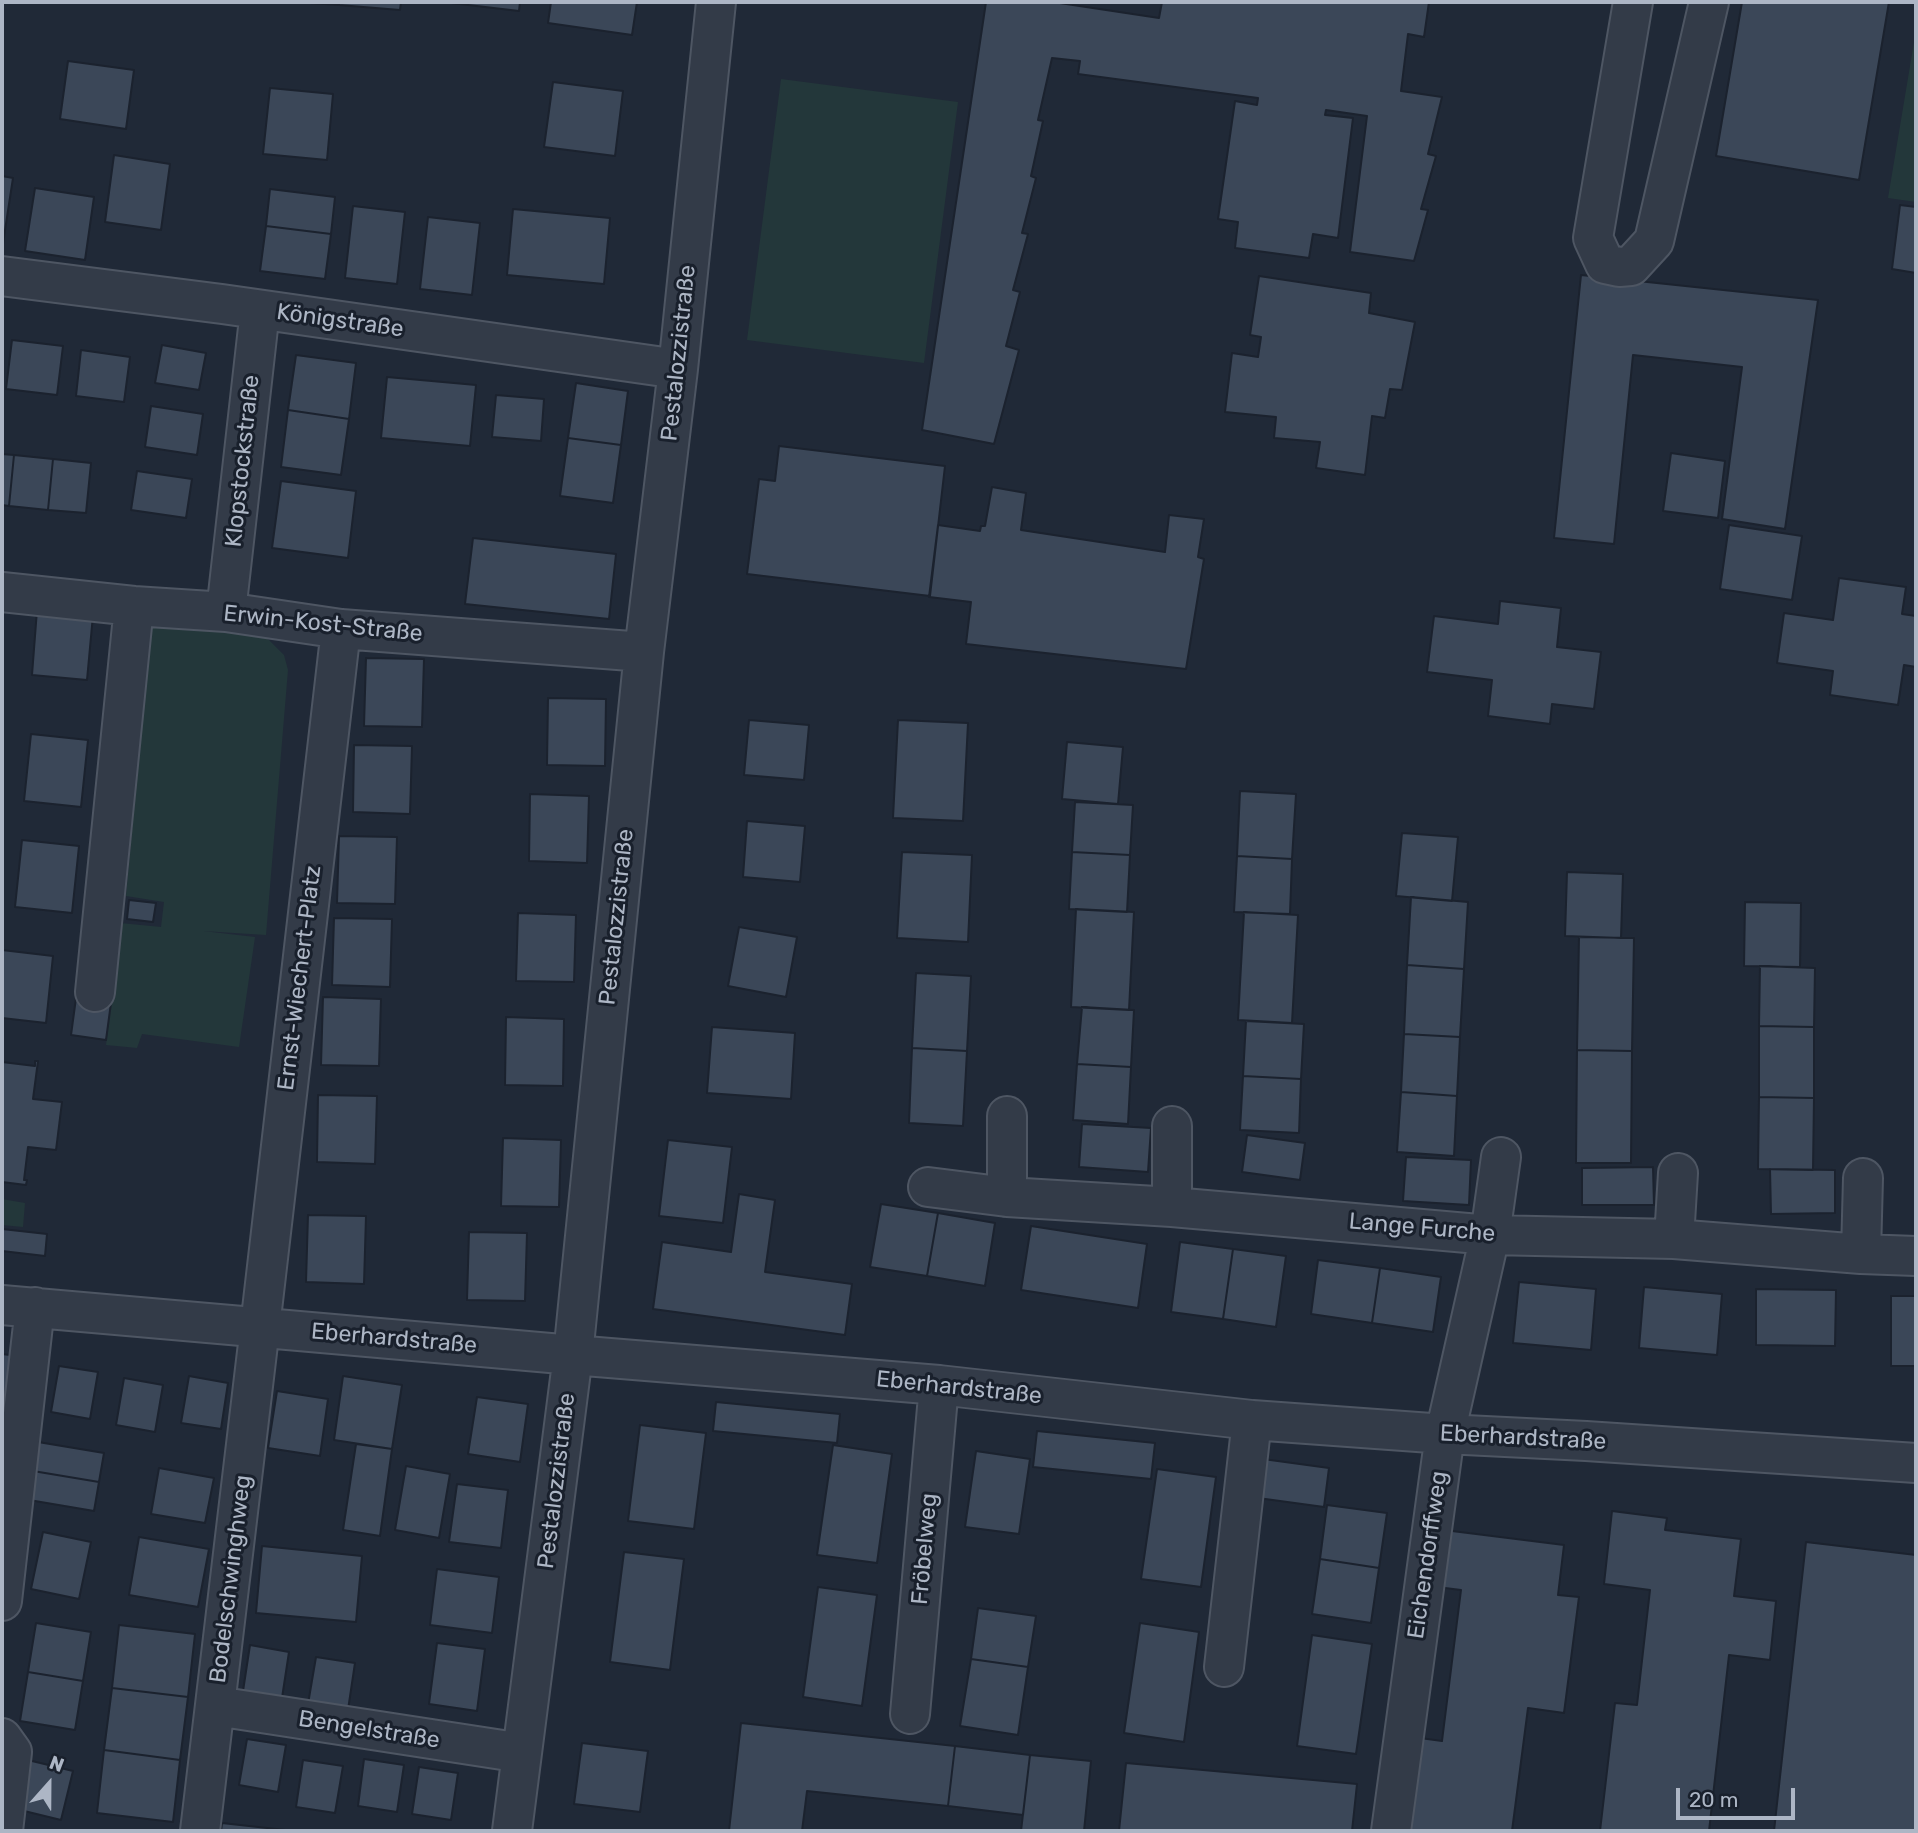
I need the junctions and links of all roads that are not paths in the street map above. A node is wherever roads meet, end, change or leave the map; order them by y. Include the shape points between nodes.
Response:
1 (716, 2) edge
2 (1633, 2) edge
3 (1709, 2) edge
4 (2, 276) edge
5 (260, 310) junction
6 (678, 369) junction
7 (2, 592) edge
8 (134, 606) junction
9 (226, 612) junction
10 (341, 629) junction
11 (644, 652) junction
12 (95, 992) dead end
13 (1007, 1115) dead end
14 (1172, 1126) dead end
15 (1501, 1157) dead end
16 (1678, 1173) dead end
17 (1863, 1178) dead end
18 (929, 1187) dead end
19 (1007, 1196) junction
20 (1172, 1208) junction
21 (1490, 1235) junction
22 (1674, 1239) junction
23 (1861, 1254) junction
24 (1916, 1256) edge
25 (18, 1306) edge
26 (260, 1327) junction
27 (573, 1355) junction
28 (939, 1385) junction
29 (1252, 1420) junction
30 (1445, 1434) junction
31 (1916, 1463) edge
32 (2, 1601) edge
33 (1224, 1667) dead end
34 (216, 1706) junction
35 (910, 1714) dead end
36 (2, 1738) edge
37 (522, 1753) junction
38 (3, 1831) edge
39 (200, 1831) edge
40 (512, 1831) edge
41 (1391, 1831) edge

1 - 6 street, Pestalozzistraße
2 - 3 street via 1593,238 1605,264 1619,267 1631,266 1654,241
4 - 5 street, Königstraße
5 - 6 street, Königstraße
5 - 9 street, Klopstockstraße
6 - 11 street, Pestalozzistraße
7 - 8 street, Erwin-Kost-Straße
8 - 9 street, Erwin-Kost-Straße
8 - 12 street
9 - 10 street, Erwin-Kost-Straße
10 - 11 street, Erwin-Kost-Straße
10 - 26 street, Ernst-Wiechert-Platz
11 - 27 street, Pestalozzistraße
13 - 19 street
14 - 20 street
15 - 21 street, Eichendorffweg
16 - 22 street
17 - 23 street
18 - 19 street, Lange Furche
19 - 20 street, Lange Furche
20 - 21 street, Lange Furche
21 - 22 street, Lange Furche
21 - 30 street, Eichendorffweg
22 - 23 street, Lange Furche
23 - 24 street, Lange Furche
25 - 26 street, Eberhardstraße
25 - 32 street
26 - 27 street, Eberhardstraße
26 - 34 street, Bodelschwinghweg
27 - 28 street, Eberhardstraße
27 - 37 street, Pestalozzistraße
28 - 29 street, Eberhardstraße
28 - 35 street, Fröbelweg
29 - 30 street, Eberhardstraße
29 - 33 street
30 - 31 street, Eberhardstraße
30 - 41 street, Eichendorffweg
34 - 37 street, Bengelstraße
34 - 39 street, Bodelschwinghweg
36 - 38 street via 12,1752
37 - 40 street, Pestalozzistraße

